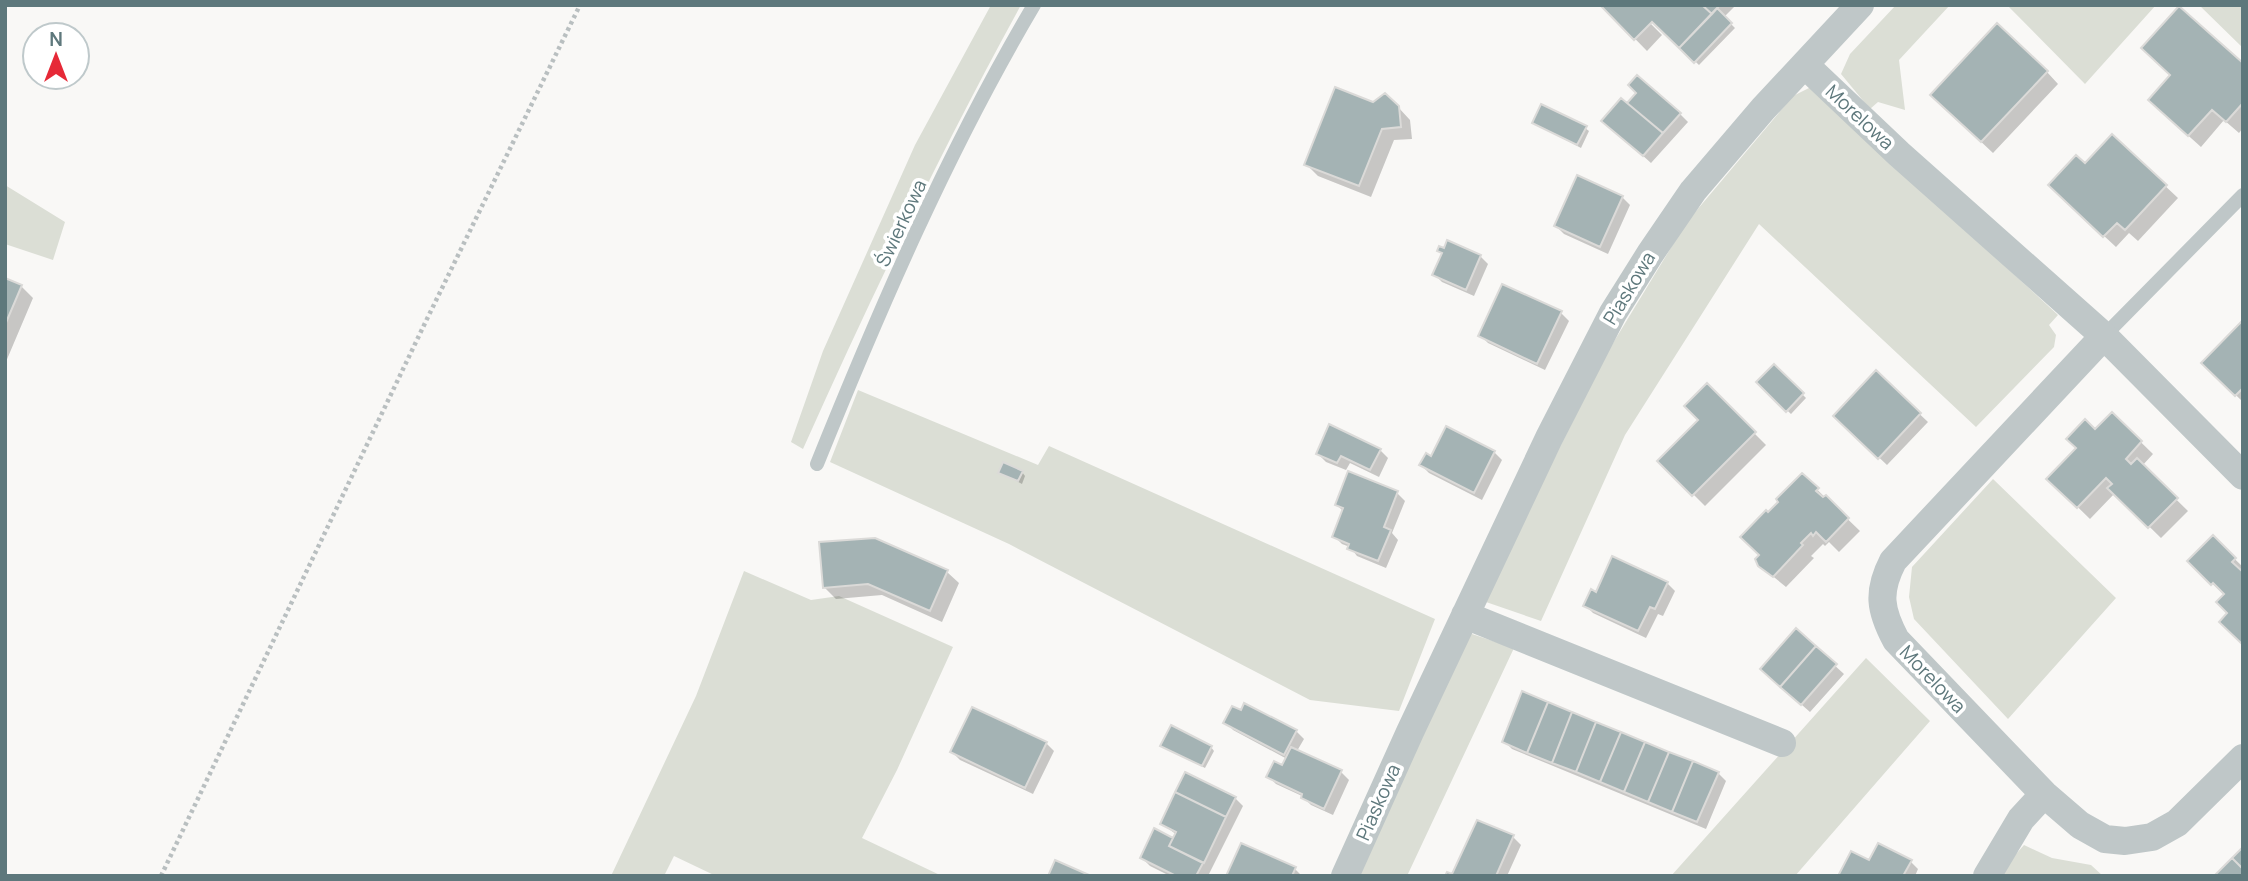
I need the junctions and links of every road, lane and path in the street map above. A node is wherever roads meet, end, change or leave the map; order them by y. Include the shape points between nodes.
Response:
1 (580, 5) edge
2 (1034, 5) edge
3 (1860, 5) edge
4 (1805, 65) junction
5 (2243, 195) edge
6 (2104, 336) junction
7 (817, 464) dead end
8 (2243, 476) edge
9 (1465, 615) junction
10 (1782, 743) dead end
11 (2243, 758) edge
12 (2044, 794) junction
13 (161, 876) edge
14 (1345, 876) edge
15 (1987, 876) edge

1 - 13 path
2 - 7 lane, Świerkowa via 919,228
3 - 4 street, Piaskowa
4 - 6 street, Morelowa
4 - 9 street, Piaskowa via 1693,191 1613,313
5 - 6 lane
6 - 8 street, Morelowa
6 - 12 street, Morelowa via 1893,561 1882,593 1884,618 1896,640
9 - 10 street
9 - 14 street, Piaskowa
11 - 12 street, Morelowa via 2177,823 2152,837 2105,839 2080,825
12 - 15 street via 2021,819

